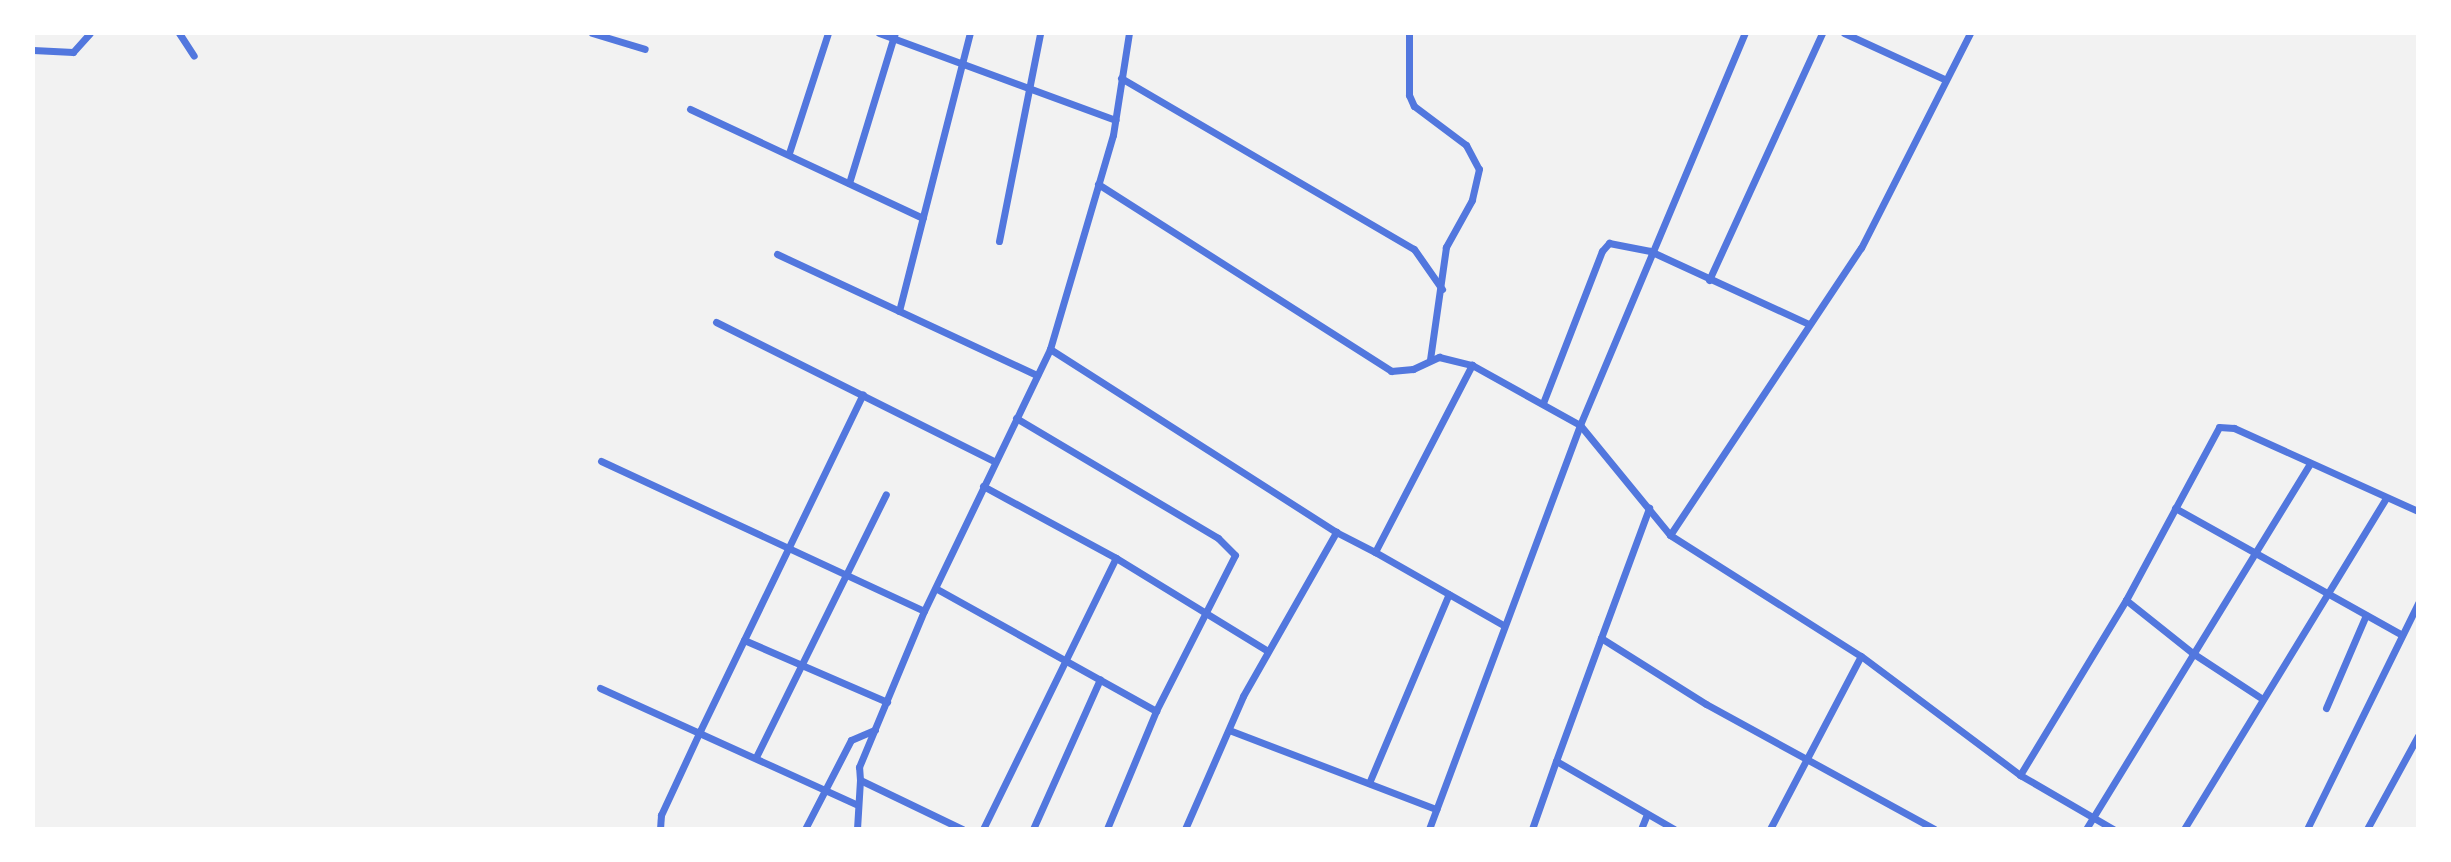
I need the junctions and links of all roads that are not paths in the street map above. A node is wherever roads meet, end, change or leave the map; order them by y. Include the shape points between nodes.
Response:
1 (90, 33) edge
2 (179, 33) edge
3 (592, 33) edge
4 (828, 33) edge
5 (879, 33) edge
6 (970, 33) edge
7 (1040, 33) edge
8 (1129, 33) edge
9 (1409, 33) edge
10 (1745, 33) edge
11 (1822, 33) edge
12 (1844, 33) edge
13 (1970, 33) edge
14 (895, 36) edge
15 (645, 49) dead end
16 (33, 50) edge
17 (194, 56) dead end
18 (964, 65) junction
19 (1121, 78) junction
20 (1946, 80) junction
21 (1028, 89) junction
22 (690, 109) dead end
23 (1115, 120) junction
24 (789, 153) junction
25 (849, 183) junction
26 (1098, 184) junction
27 (923, 218) junction
28 (999, 241) dead end
29 (1650, 251) junction
30 (777, 254) dead end
31 (1709, 279) junction
32 (1442, 289) junction
33 (900, 311) junction
34 (716, 322) dead end
35 (1809, 324) junction
36 (1050, 349) junction
37 (1430, 359) junction
38 (1472, 365) junction
39 (1037, 375) junction
40 (863, 394) junction
41 (1543, 403) junction
42 (1016, 418) junction
43 (1580, 425) junction
44 (601, 461) dead end
45 (995, 462) junction
46 (2310, 464) junction
47 (982, 486) junction
48 (886, 494) dead end
49 (2386, 498) junction
50 (1649, 508) junction
51 (2175, 508) junction
52 (2418, 511) edge
53 (1336, 533) junction
54 (1670, 535) junction
55 (788, 548) junction
56 (1376, 552) junction
57 (2255, 556) junction
58 (1116, 558) junction
59 (845, 575) junction
60 (937, 589) junction
61 (1449, 594) junction
62 (2328, 595) junction
63 (2126, 600) junction
64 (2418, 603) edge
65 (924, 611) junction
66 (1203, 613) junction
67 (2366, 615) junction
68 (1503, 625) junction
69 (2402, 635) junction
70 (1601, 638) junction
71 (744, 640) junction
72 (1268, 651) junction
73 (2194, 654) junction
74 (1861, 656) junction
75 (1068, 661) junction
76 (802, 664) junction
77 (1100, 679) junction
78 (600, 688) dead end
79 (2261, 698) junction
80 (887, 702) junction
81 (2326, 708) dead end
82 (1156, 711) junction
83 (875, 730) junction
84 (1228, 730) junction
85 (700, 731) junction
86 (2418, 736) edge
87 (756, 757) junction
88 (1806, 757) junction
89 (1556, 761) junction
90 (2020, 775) junction
91 (860, 780) junction
92 (1370, 783) junction
93 (824, 788) junction
94 (856, 804) junction
95 (1436, 809) junction
96 (1647, 814) junction
97 (2092, 817) junction
98 (660, 829) edge
99 (805, 829) edge
100 (857, 829) edge
101 (962, 829) edge
102 (983, 829) edge
103 (1033, 829) edge
104 (1107, 829) edge
105 (1185, 829) edge
106 (1429, 829) edge
107 (1532, 829) edge
108 (1641, 829) edge
109 (1674, 829) edge
110 (1770, 829) edge
111 (1934, 829) edge
112 (2086, 829) edge
113 (2113, 829) edge
114 (2184, 829) edge
115 (2307, 829) edge
116 (2367, 829) edge

1 - 16 street via 73,52
2 - 17 street
3 - 15 street
4 - 24 street
5 - 14 street
6 - 18 street
7 - 21 street
8 - 19 street
9 - 32 street via 1409,95 1414,106 1466,145 1479,169 1472,200 1446,247
10 - 29 street
11 - 31 street
12 - 20 street
13 - 20 street
14 - 18 street
14 - 25 street
18 - 21 street
18 - 27 street
19 - 23 street
19 - 32 street via 1414,249
20 - 35 street via 1861,248
21 - 23 street
21 - 28 street
22 - 24 street
23 - 26 street
24 - 25 street
25 - 27 street
26 - 36 street
26 - 37 street via 1391,370 1413,369
27 - 33 street
29 - 31 street
29 - 41 street via 1609,243 1602,251
29 - 43 street
30 - 33 street
31 - 35 street
32 - 37 street
33 - 39 street
34 - 40 street
35 - 54 street
36 - 39 street
36 - 53 street
37 - 38 street
38 - 41 street
38 - 56 street
39 - 42 street
40 - 45 street
40 - 55 street
41 - 43 street
42 - 45 street
42 - 66 street via 1229,547 1235,555 1232,564
43 - 50 street
43 - 68 street
44 - 55 street
45 - 47 street
46 - 49 street
46 - 51 street via 2234,428 2219,427
46 - 57 street
47 - 58 street
47 - 60 street
48 - 59 street
49 - 52 street
49 - 62 street
50 - 54 street
50 - 70 street
51 - 57 street
51 - 63 street
53 - 56 street
53 - 72 street
54 - 74 street
55 - 59 street
55 - 71 street
56 - 61 street
57 - 62 street
57 - 73 street
58 - 66 street
58 - 75 street
59 - 65 street
59 - 76 street
60 - 65 street
60 - 75 street
61 - 68 street
61 - 92 street
62 - 67 street
62 - 79 street
63 - 73 street
63 - 90 street
64 - 69 street
65 - 80 street
66 - 72 street
66 - 82 street
67 - 69 street
67 - 81 street
68 - 95 street
69 - 115 street
70 - 88 street via 1706,704
70 - 89 street
71 - 76 street
71 - 85 street
72 - 84 street
73 - 79 street
73 - 97 street
74 - 88 street
74 - 90 street
75 - 77 street
75 - 102 street
76 - 80 street
76 - 87 street
77 - 82 street
77 - 103 street
78 - 85 street
79 - 114 street
80 - 83 street
82 - 104 street
83 - 91 street via 859,767
83 - 93 street via 850,740
84 - 92 street
84 - 105 street
85 - 87 street
85 - 98 street via 661,815
86 - 116 street
87 - 93 street
88 - 110 street
88 - 111 street
89 - 96 street
89 - 107 street
90 - 97 street
91 - 94 street
91 - 101 street
92 - 95 street
93 - 94 street
93 - 99 street
94 - 100 street
95 - 106 street
96 - 108 street
96 - 109 street
97 - 112 street
97 - 113 street

